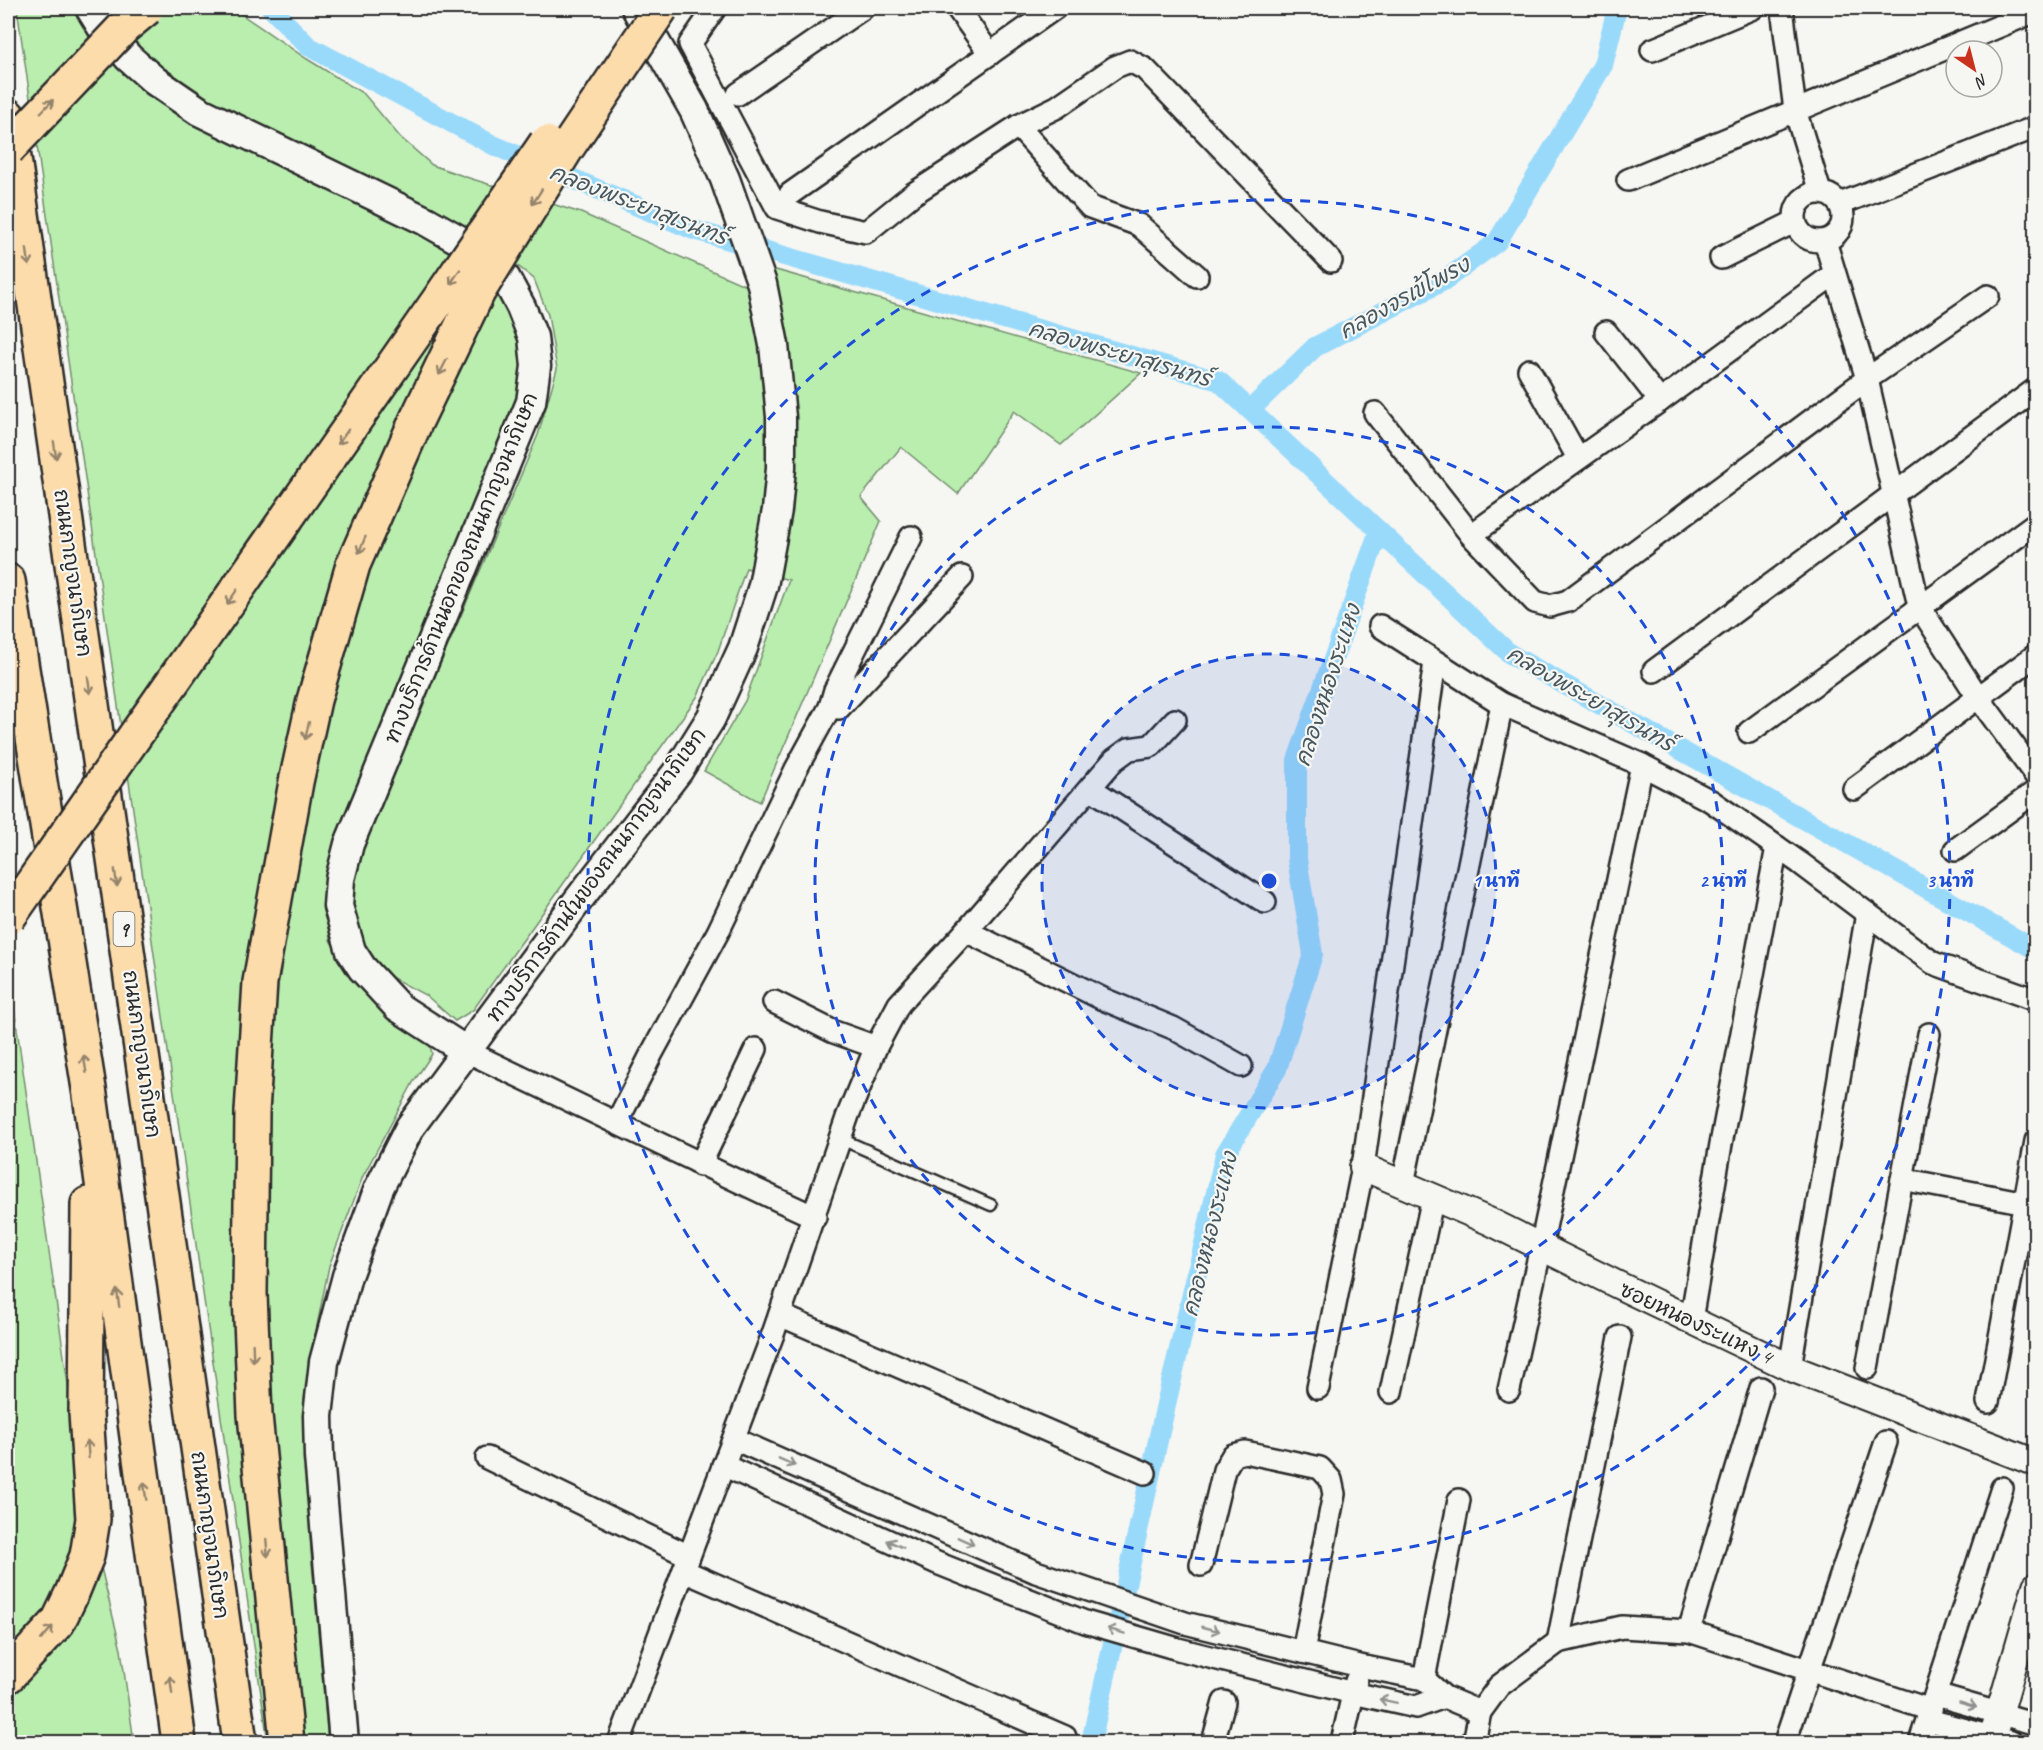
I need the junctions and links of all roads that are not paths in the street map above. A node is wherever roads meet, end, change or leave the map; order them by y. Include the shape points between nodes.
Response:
1 (90, 8) edge
2 (147, 8) edge
3 (636, 8) edge
4 (648, 8) edge
5 (662, 8) edge
6 (715, 8) edge
7 (863, 8) edge
8 (957, 8) edge
9 (1055, 8) edge
10 (1753, 8) edge
11 (1782, 8) edge
12 (2036, 11) edge
13 (1652, 50) dead end
14 (990, 54) junction
15 (738, 94) dead end
16 (1795, 110) junction
17 (8, 116) edge
18 (1018, 126) junction
19 (2036, 127) edge
20 (8, 149) edge
21 (1629, 180) dead end
22 (1820, 192) junction
23 (790, 194) dead end
24 (1840, 204) junction
25 (1794, 222) junction
26 (1825, 241) junction
27 (1721, 258) dead end
28 (1331, 261) dead end
29 (1834, 274) junction
30 (1197, 276) dead end
31 (1988, 296) dead end
32 (1606, 333) dead end
33 (1529, 370) dead end
34 (1867, 379) junction
35 (2036, 389) edge
36 (1660, 401) junction
37 (1375, 413) dead end
38 (1578, 458) junction
39 (1894, 495) junction
40 (2036, 523) edge
41 (1471, 535) junction
42 (911, 537) dead end
43 (962, 577) dead end
44 (8, 581) edge
45 (1919, 606) junction
46 (1380, 626) dead end
47 (2036, 654) edge
48 (1435, 662) junction
49 (1654, 671) dead end
50 (1978, 697) junction
51 (834, 704) junction
52 (1502, 704) junction
53 (1175, 720) dead end
54 (1749, 732) dead end
55 (1642, 765) junction
56 (2036, 776) edge
57 (1090, 788) junction
58 (1854, 789) dead end
59 (2036, 791) edge
60 (1778, 847) junction
61 (1955, 849) dead end
62 (1264, 902) dead end
63 (1867, 913) junction
64 (8, 918) edge
65 (966, 931) junction
66 (2036, 1000) edge
67 (774, 1002) dead end
68 (1929, 1034) dead end
69 (876, 1047) junction
70 (756, 1049) dead end
71 (466, 1051) junction
72 (1241, 1066) dead end
73 (90, 1095) junction
74 (621, 1124) junction
75 (841, 1139) junction
76 (2036, 1141) edge
77 (700, 1165) junction
78 (1363, 1167) junction
79 (1902, 1179) junction
80 (1403, 1184) junction
81 (1433, 1197) junction
82 (2030, 1204) edge
83 (991, 1205) dead end
84 (815, 1217) junction
85 (1541, 1247) junction
86 (780, 1315) junction
87 (1691, 1320) junction
88 (1620, 1337) dead end
89 (1790, 1367) junction
90 (1867, 1368) dead end
91 (1318, 1388) dead end
92 (1761, 1388) dead end
93 (1509, 1390) dead end
94 (1391, 1392) dead end
95 (1988, 1401) dead end
96 (734, 1439) junction
97 (1886, 1442) dead end
98 (487, 1458) dead end
99 (2036, 1463) edge
100 (723, 1465) junction
101 (1145, 1473) dead end
102 (2002, 1488) dead end
103 (1459, 1500) dead end
104 (687, 1563) junction
105 (1201, 1565) dead end
106 (1036, 1572) junction
107 (2036, 1586) edge
108 (1028, 1599) junction
109 (1185, 1623) junction
110 (1689, 1631) junction
111 (1558, 1642) junction
112 (1178, 1649) junction
113 (1303, 1652) junction
114 (1360, 1666) junction
115 (1808, 1670) junction
116 (8, 1676) edge
117 (1424, 1679) junction
118 (1353, 1693) junction
119 (1444, 1696) junction
120 (1224, 1702) dead end
121 (1931, 1708) junction
122 (1480, 1712) junction
123 (2036, 1724) edge
124 (1999, 1734) edge
125 (1065, 1737) dead end
126 (180, 1743) edge
127 (240, 1743) edge
128 (287, 1743) edge
129 (344, 1743) edge
130 (619, 1743) edge
131 (1214, 1743) edge
132 (1342, 1743) edge
133 (1474, 1743) edge
134 (1785, 1743) edge
135 (1920, 1743) edge

1 - 71 main road, ทางบริการด้านนอกของถนนกาญจนาภิเษก via 129,58 199,111 426,221 484,254 506,279 533,337 536,366 531,402 349,844 340,879 338,906 351,951 362,968 398,1007
20 -> 2 highway, bridge via 125,26
3 - 71 main road, ทางบริการด้านในของถนนกาญจนาภิเษก via 694,110 762,284 782,417 777,510 756,613 711,718 678,771
4 -> 64 highway, bridge via 563,118
5 -> 128 highway, bridge via 565,152 478,292 416,421 353,566 314,700 296,782 260,982 252,1112 250,1295 255,1415
6 - 18 street via 690,44 777,208 866,232 913,194
7 - 15 street
8 - 14 street
9 - 14 street
10 - 13 street
11 - 16 street
12 - 16 street
14 - 23 street
16 - 21 street
16 - 22 street
17 -> 127 highway, ถนนกาญจนาภิเษก / 9
18 - 28 street via 1057,107 1115,67 1131,62 1145,69
18 - 30 street via 1090,207 1139,225
19 - 24 street
22 - 24 street
22 - 25 street via 1798,204
24 - 26 street via 1840,230
25 - 26 street via 1806,239
25 - 27 street
26 - 29 street
29 - 34 street
29 - 36 street
31 - 34 street
32 - 36 street
33 - 38 street
34 - 39 street
34 - 41 street via 1568,601 1550,606 1535,602
35 - 39 street
36 - 38 street
37 - 41 street
38 - 41 street
39 - 45 street
39 - 49 street
40 - 45 street
42 - 51 street via 835,690
43 - 51 street
73 -> 44 highway
45 - 50 street
45 - 54 street
46 - 48 street
47 - 50 street
48 - 52 street
48 - 78 street
50 - 56 street
50 - 58 street
51 - 74 street via 727,937
52 - 55 street
52 - 80 street
53 - 57 street via 1151,746 1129,749 1114,759
55 - 60 street via 1712,801
55 - 85 street
57 - 62 street
57 - 65 street
59 - 61 street
60 - 63 street
60 - 87 street
63 - 66 street via 1934,963
63 - 89 street
65 - 69 street via 899,1004
65 - 72 street via 1103,999 1173,1028
67 - 69 street via 834,1032
68 - 79 street
69 - 75 street
70 - 77 street
71 - 74 street
71 - 129 main road, ทางบริการด้านในของถนนกาญจนาภิเษก via 410,1127 378,1188 347,1276 324,1362 318,1416 319,1457
116 -> 73 highway via 58,1622 87,1556 93,1519 86,1413
126 -> 73 highway
74 - 77 street
75 - 83 lane
75 - 84 street
76 - 82 street
77 - 84 street
78 - 80 street, ซอยหนองระแหง 4
78 - 91 street
79 - 82 street
79 - 90 street
80 - 81 street, ซอยหนองระแหง 4
81 - 85 street, ซอยหนองระแหง 4
81 - 94 street
82 - 95 street
84 - 86 street
85 - 87 street, ซอยหนองระแหง 4
85 - 93 street
86 - 96 street
86 - 101 street
87 - 89 street, ซอยหนองระแหง 4
88 - 111 street
89 - 99 street, ซอยหนองระแหง 4
92 - 110 street
96 - 100 street
96 -> 106 street
97 - 115 street
98 - 104 street
100 - 104 street
108 -> 100 street via 937,1563
102 - 121 street
103 - 117 street
104 - 125 street
104 - 130 street
105 - 113 street via 1224,1470 1233,1455 1245,1452 1320,1468 1331,1480 1334,1494
106 - 108 street
106 - 109 street
107 - 124 street
112 -> 108 street via 1085,1622
109 - 112 street
109 -> 113 street
110 - 111 street via 1622,1627
110 - 115 street
111 - 122 street via 1499,1686
112 - 118 street
113 - 114 street
114 - 117 street
114 - 118 street
115 - 121 street
115 - 134 street
117 - 119 street
119 -> 118 street via 1416,1707
118 - 132 street
119 - 122 street
120 - 131 street
121 - 124 street
121 - 135 street
122 - 133 street
123 - 124 street

